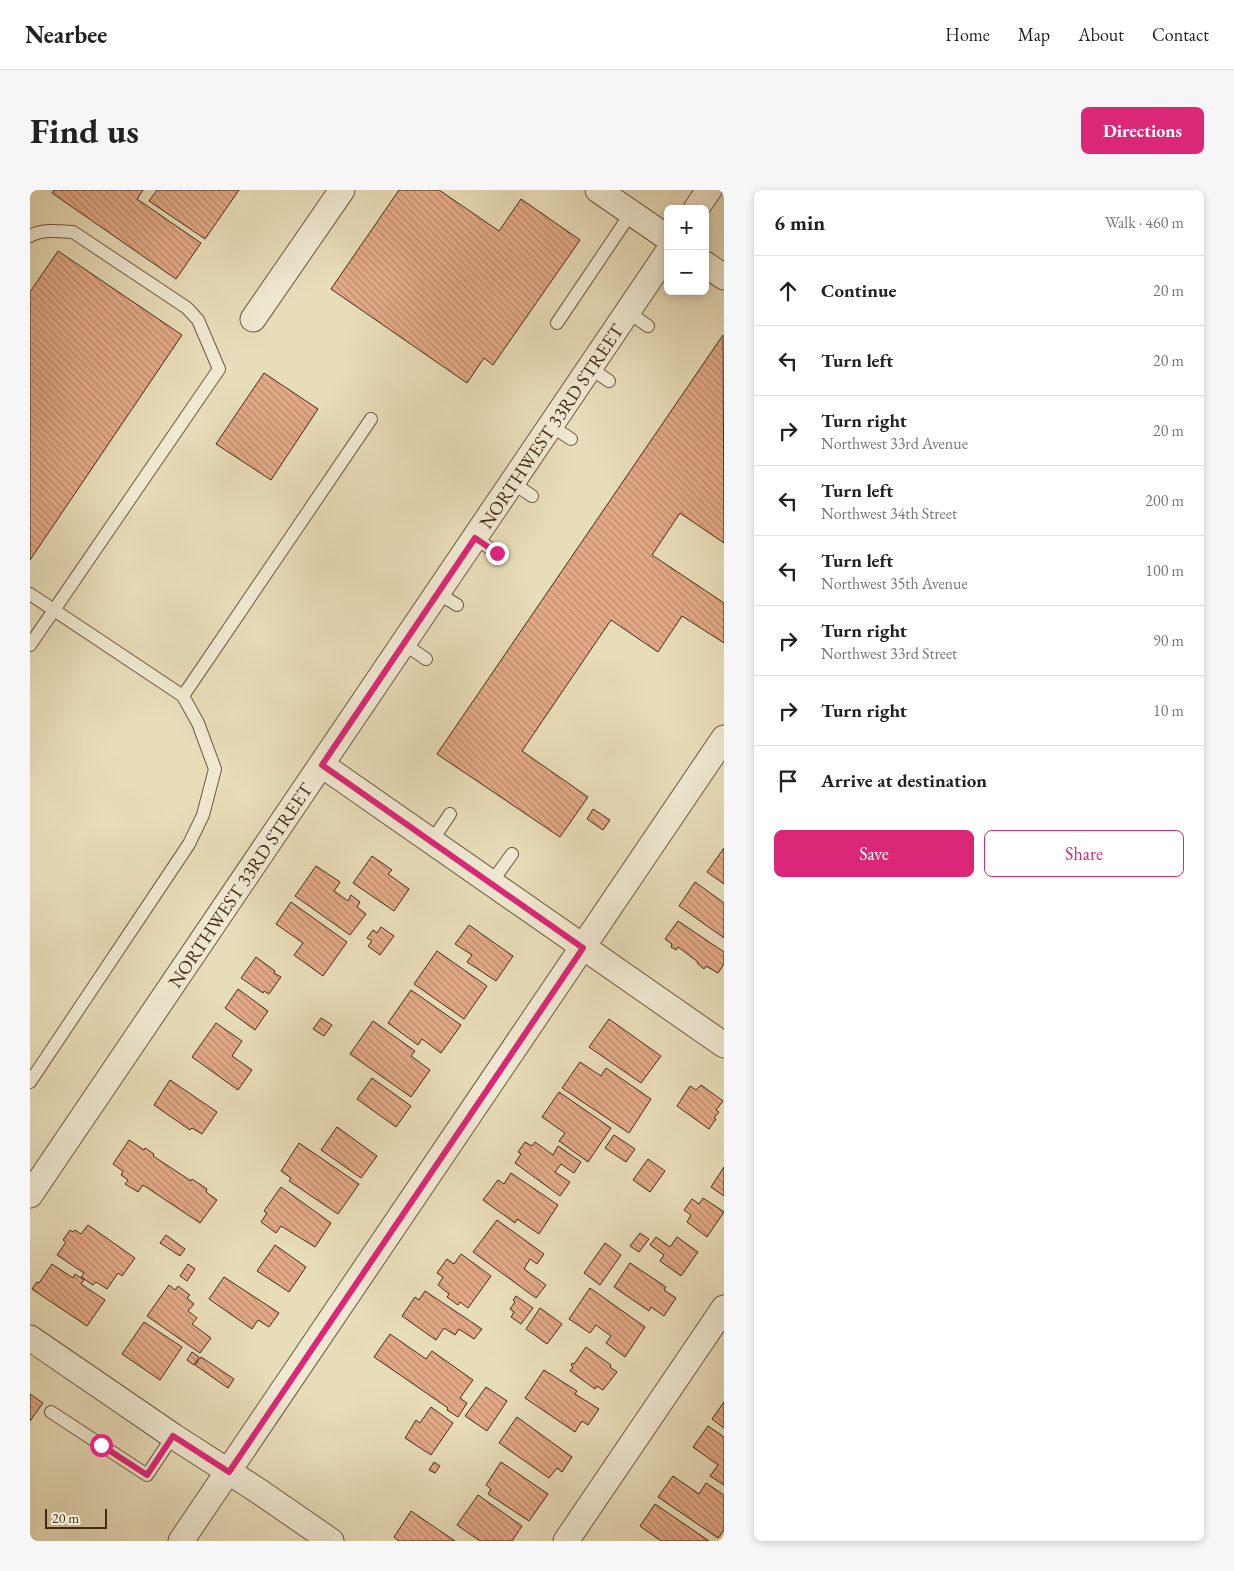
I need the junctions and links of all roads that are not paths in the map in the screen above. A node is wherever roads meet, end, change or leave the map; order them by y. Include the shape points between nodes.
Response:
1 (342, 190) edge
2 (598, 190) edge
3 (709, 190) edge
4 (699, 205) edge
5 (631, 213) junction
6 (664, 235) edge
7 (30, 236) edge
8 (664, 258) edge
9 (709, 267) edge
10 (724, 277) edge
11 (628, 312) junction
12 (253, 319) dead end
13 (557, 323) dead end
14 (648, 326) dead end
15 (371, 419) dead end
16 (475, 538) junction
17 (497, 553) dead end
18 (30, 594) edge
19 (54, 609) junction
20 (404, 644) junction
21 (30, 645) edge
22 (426, 659) dead end
23 (184, 696) junction
24 (724, 739) edge
25 (322, 765) junction
26 (450, 814) dead end
27 (431, 842) junction
28 (512, 854) dead end
29 (491, 883) junction
30 (583, 948) junction
31 (724, 1045) edge
32 (30, 1082) edge
33 (30, 1195) edge
34 (724, 1308) edge
35 (30, 1338) edge
36 (50, 1412) dead end
37 (173, 1436) junction
38 (229, 1472) junction
39 (181, 1541) edge
40 (331, 1541) edge
41 (566, 1541) edge

1 - 12 street
2 - 5 street
3 - 4 street
5 - 6 street
5 - 13 lane
7 - 19 lane via 53,231 72,232 187,308 198,320 219,369
8 - 11 street, NORTHWEST 33RD STREET
9 - 10 street
11 - 14 lane
11 - 16 street, NORTHWEST 33RD STREET via 600,374 561,432 522,489
15 - 23 lane
16 - 17 lane
16 - 20 street, NORTHWEST 33RD STREET via 448,599
18 - 19 lane
19 - 21 lane
19 - 23 lane
20 - 22 lane
20 - 25 street, NORTHWEST 33RD STREET
23 - 32 lane via 215,769 203,815 189,844
24 - 30 street
25 - 27 street
25 - 33 street, NORTHWEST 33RD STREET
26 - 27 lane
27 - 29 street
28 - 29 lane
29 - 30 street
30 - 31 street
30 - 38 street
34 - 41 street
35 - 37 street
36 - 37 lane via 147,1475
37 - 38 street
38 - 39 street
38 - 40 street

